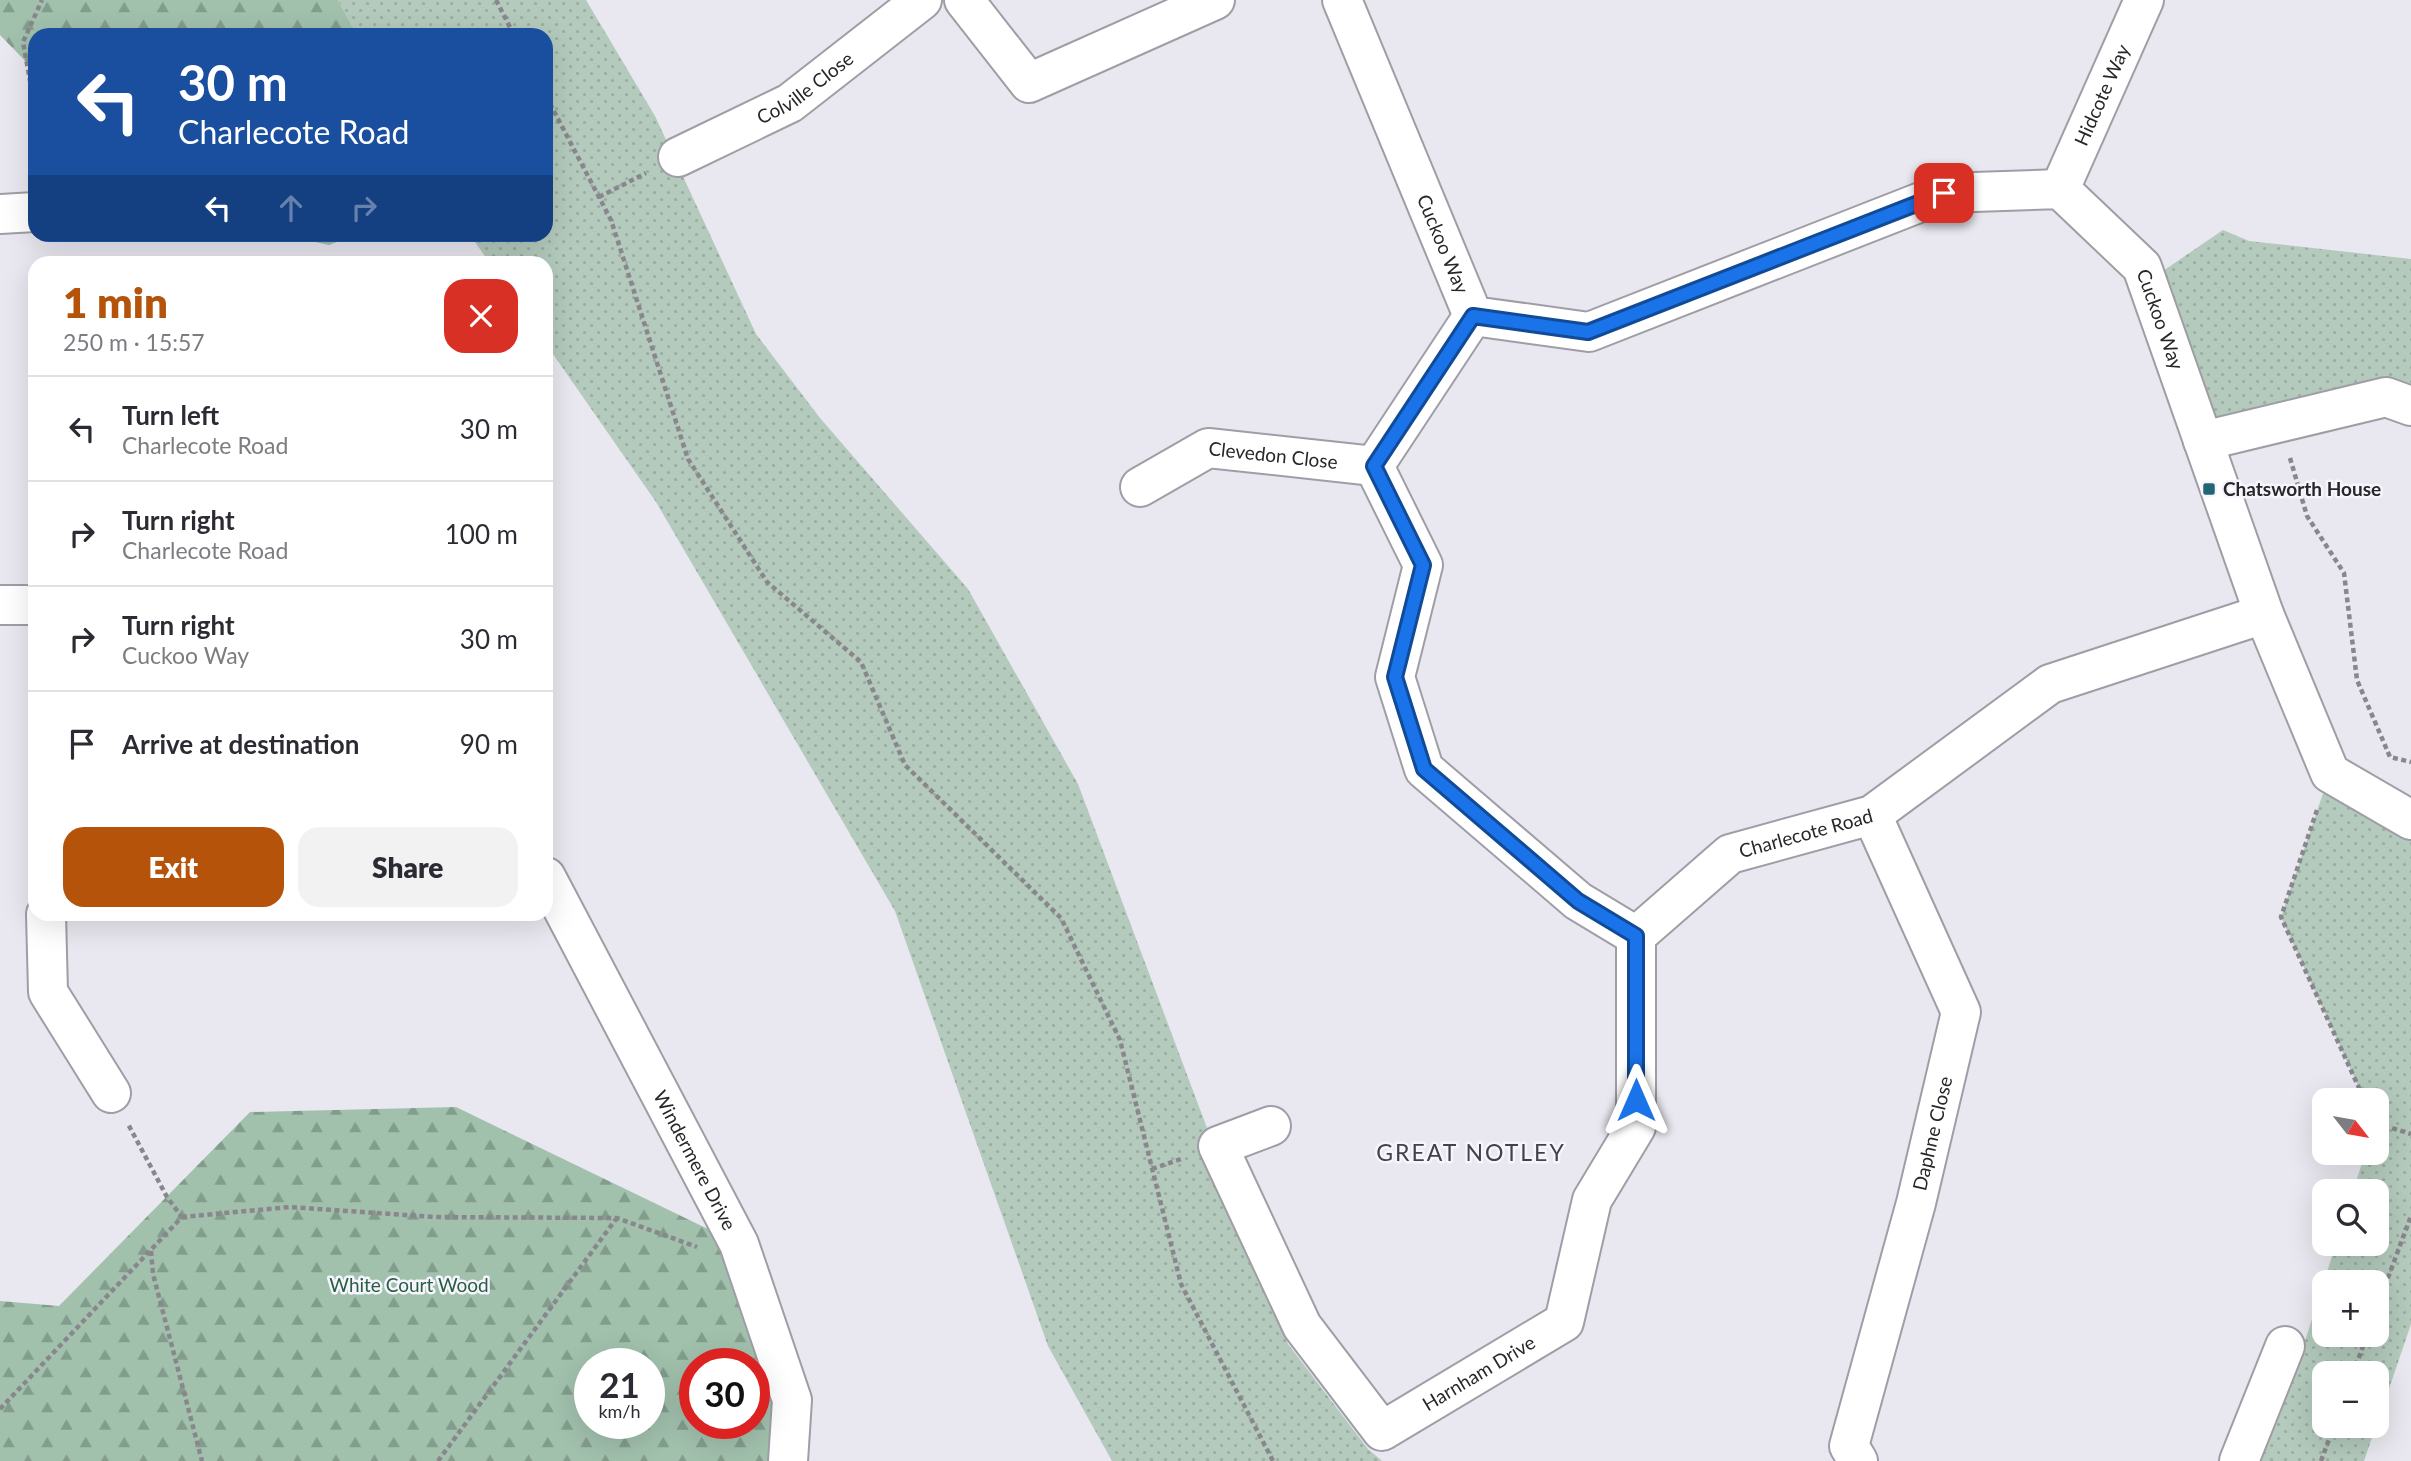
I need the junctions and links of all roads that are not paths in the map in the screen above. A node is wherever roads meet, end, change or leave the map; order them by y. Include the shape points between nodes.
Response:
1 (922, 0) edge
2 (964, 0) edge
3 (1215, 0) edge
4 (1342, 0) edge
5 (2144, 0) edge
6 (678, 157) road end
7 (2060, 189) junction
8 (28, 212) edge
9 (0, 214) edge
10 (1473, 316) junction
11 (2411, 406) edge
12 (2203, 441) junction
13 (1374, 466) junction
14 (1140, 487) dead end
15 (0, 605) edge
16 (28, 605) edge
17 (2264, 614) junction
18 (1872, 815) junction
19 (2411, 820) edge
20 (553, 890) edge
21 (46, 921) edge
22 (1636, 936) junction
23 (111, 1093) road end
24 (1270, 1126) dead end
25 (2285, 1346) dead end
26 (788, 1461) edge
27 (1858, 1461) edge
28 (2239, 1461) edge

1 - 6 street, Colville Close via 790,103
2 - 3 street via 1029,83
4 - 10 street, Cuckoo Way
5 - 7 street, Hidcote Way
7 - 10 street, Cuckoo Way via 1944,193 1588,332
7 - 12 street, Cuckoo Way via 2142,268
8 - 9 street
10 - 13 street
11 - 12 street via 2386,397
12 - 17 street, Cuckoo Way
13 - 14 street, Clevedon Close via 1208,448
13 - 22 street via 1423,565 1395,677 1424,769 1578,901
15 - 16 street
17 - 18 street, Charlecote Road via 2050,684
17 - 19 street, Cuckoo Way via 2330,773
18 - 22 street, Charlecote Road via 1730,854
18 - 27 street, Daphne Close via 1961,1012 1916,1203 1849,1446
20 - 26 street, Windermere Drive via 733,1232 792,1400
21 - 23 street via 47,992
22 - 24 street, Harnham Drive via 1636,1127 1592,1200 1564,1322 1382,1430 1303,1326 1218,1146
25 - 28 street

